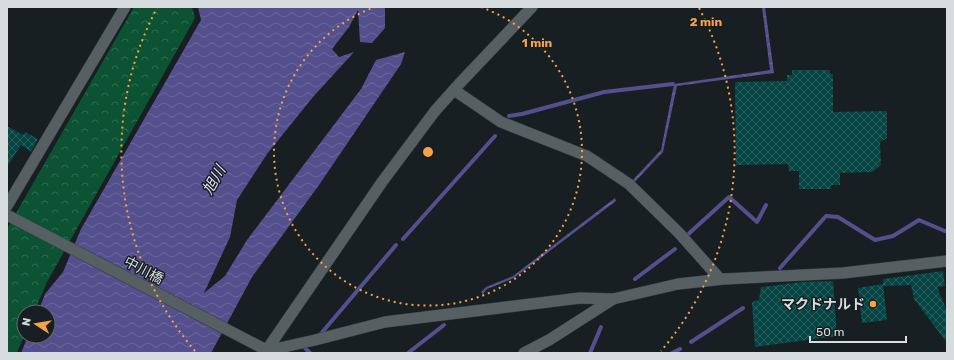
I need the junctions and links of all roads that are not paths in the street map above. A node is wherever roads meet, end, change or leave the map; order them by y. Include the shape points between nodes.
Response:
1 (125, 7) edge
2 (532, 7) edge
3 (454, 90) junction
4 (7, 206) edge
5 (7, 215) edge
6 (947, 261) edge
7 (720, 279) junction
8 (613, 299) junction
9 (268, 352) edge
10 (524, 353) edge

1 - 4 street
2 - 3 street
3 - 7 street via 501,122 587,156 629,184 679,233
3 - 9 street via 435,111 382,182
5 - 9 street, 中川橋
6 - 7 street via 843,273
7 - 8 street via 678,284
8 - 9 street via 580,298 385,322
8 - 10 street

